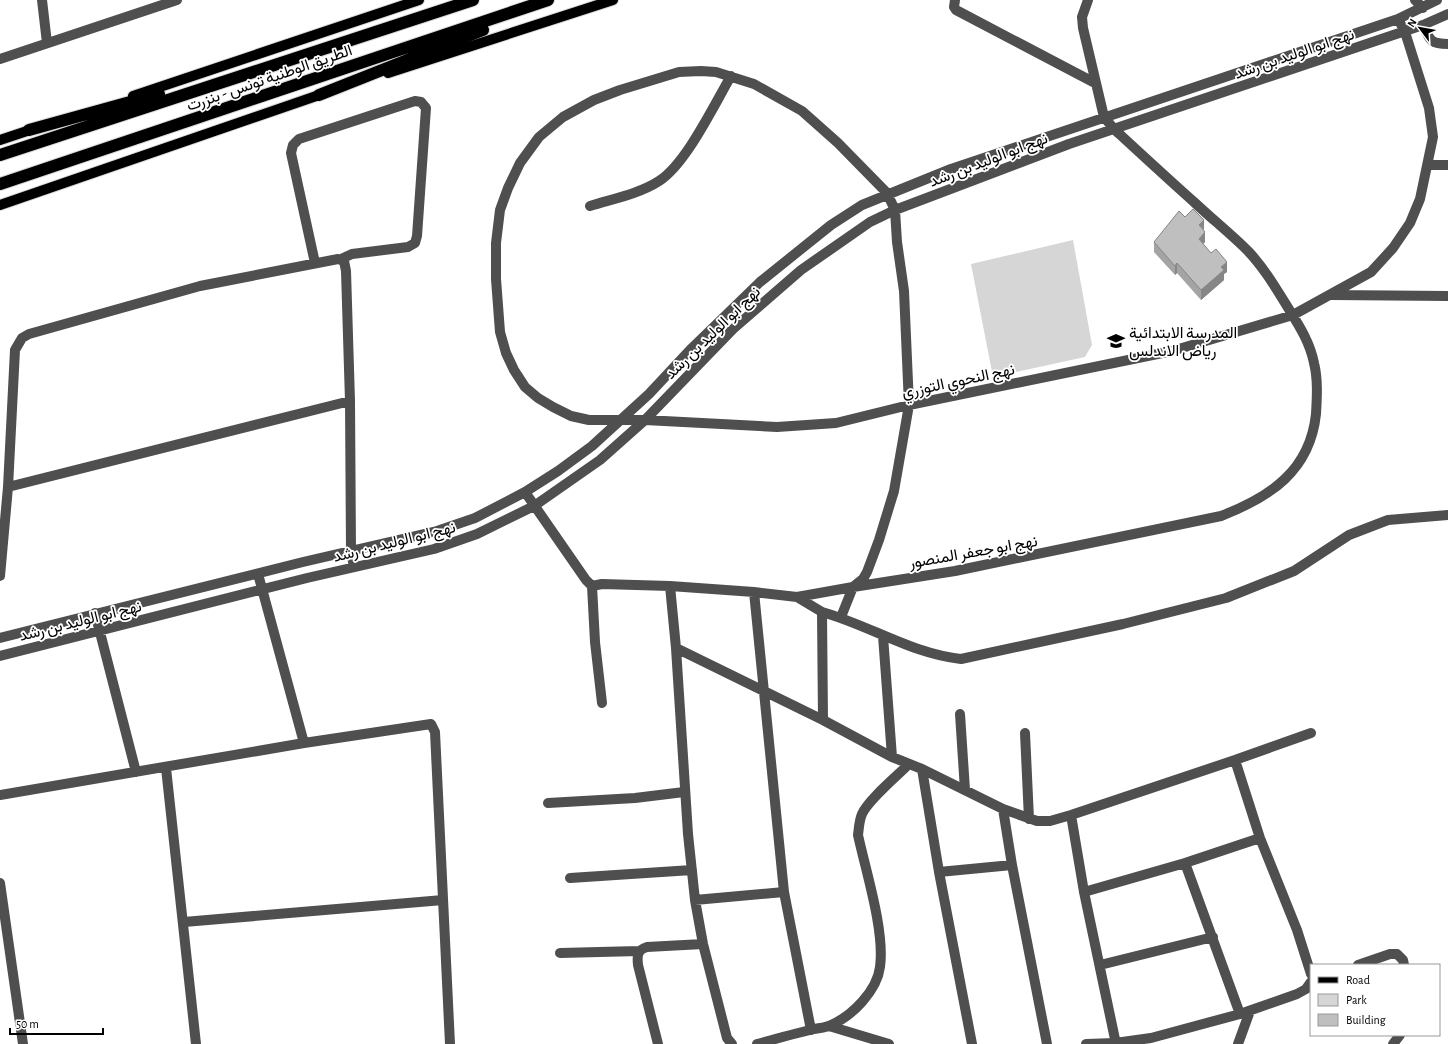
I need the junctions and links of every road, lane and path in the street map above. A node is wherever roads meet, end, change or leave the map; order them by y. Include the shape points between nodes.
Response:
1 (42, 0) edge
2 (177, 0) edge
3 (419, 0) edge
4 (464, 0) edge
5 (473, 0) edge
6 (548, 0) edge
7 (558, 0) edge
8 (613, 0) edge
9 (956, 0) edge
10 (1088, 0) edge
11 (1414, 0) edge
12 (1437, 0) edge
13 (1423, 8) junction
14 (1448, 14) edge
15 (414, 19) junction
16 (1398, 19) junction
17 (1423, 25) junction
18 (1405, 32) junction
19 (47, 43) junction
20 (1448, 44) edge
21 (303, 54) junction
22 (0, 59) edge
23 (731, 76) junction
24 (1095, 83) junction
25 (319, 95) junction
26 (1104, 117) junction
27 (1114, 129) junction
28 (29, 130) junction
29 (0, 140) edge
30 (0, 155) edge
31 (1428, 165) junction
32 (1448, 165) edge
33 (0, 184) edge
34 (887, 193) junction
35 (0, 205) edge
36 (590, 206) dead end
37 (895, 210) junction
38 (341, 259) junction
39 (316, 263) junction
40 (1329, 295) junction
41 (1448, 296) edge
42 (1293, 315) junction
43 (350, 401) junction
44 (909, 405) junction
45 (622, 420) junction
46 (645, 420) junction
47 (8, 488) junction
48 (525, 492) junction
49 (534, 506) junction
50 (1448, 515) edge
51 (351, 551) junction
52 (354, 567) junction
53 (258, 574) junction
54 (0, 576) edge
55 (592, 586) junction
56 (670, 586) junction
57 (853, 586) junction
58 (262, 591) junction
59 (754, 592) junction
60 (797, 597) junction
61 (822, 612) junction
62 (95, 613) junction
63 (841, 617) junction
64 (99, 630) junction
65 (883, 636) junction
66 (0, 638) edge
67 (676, 648) junction
68 (0, 656) edge
69 (763, 692) junction
70 (602, 703) dead end
71 (960, 714) dead end
72 (823, 720) junction
73 (1025, 733) dead end
74 (1311, 733) dead end
75 (304, 743) junction
76 (892, 757) junction
77 (1235, 760) junction
78 (909, 764) junction
79 (166, 768) junction
80 (922, 769) junction
81 (136, 772) junction
82 (965, 790) junction
83 (684, 792) junction
84 (0, 795) edge
85 (548, 803) dead end
86 (1003, 809) junction
87 (1071, 815) junction
88 (1029, 819) junction
89 (1260, 838) junction
90 (1185, 863) junction
91 (1012, 865) junction
92 (692, 870) junction
93 (939, 872) junction
94 (570, 878) dead end
95 (0, 883) edge
96 (784, 892) junction
97 (1084, 892) junction
98 (444, 900) junction
99 (694, 900) junction
100 (184, 922) junction
101 (1213, 938) junction
102 (702, 944) junction
103 (639, 951) junction
104 (560, 954) dead end
105 (1361, 964) edge
106 (1404, 964) edge
107 (1100, 965) junction
108 (1310, 971) edge
109 (1310, 983) edge
110 (1250, 1011) junction
111 (1240, 1014) junction
112 (830, 1026) junction
113 (811, 1030) junction
114 (1399, 1036) edge
115 (23, 1044) edge
116 (196, 1044) edge
117 (450, 1044) edge
118 (658, 1044) edge
119 (732, 1044) edge
120 (757, 1044) edge
121 (889, 1044) edge
122 (972, 1044) edge
123 (1047, 1044) edge
124 (1086, 1044) edge
125 (1116, 1044) edge
126 (1238, 1044) edge
127 (1393, 1044) edge

1 - 19 street
2 - 19 street
3 - 28 main road
4 - 15 highway
5 - 15 highway, الطريق الوطنية تونس - بنزرت
6 - 33 highway, الطريق الوطنية تونس - بنزرت
7 - 25 highway
8 - 25 main road
9 - 24 street via 956,10
10 - 24 street via 1082,17
11 - 13 street
12 - 13 street, نهج ابو الوليد بن رشد
13 - 16 street, نهج ابو الوليد بن رشد
14 - 17 street, نهج ابو الوليد بن رشد
15 - 21 highway, الطريق الوطنية تونس - بنزرت
16 - 18 street, نهج النحوي التوزري
16 - 26 street, نهج ابو الوليد بن رشد
17 - 18 street, نهج ابو الوليد بن رشد
17 - 20 street via 1430,40 1434,43
18 - 27 street, نهج ابو الوليد بن رشد
18 - 31 street, نهج النحوي التوزري via 1428,108 1433,137
19 - 22 street
21 - 28 highway
21 - 30 highway, الطريق الوطنية تونس - بنزرت
23 - 34 street, نهج النحوي التوزري via 773,94 802,111
23 - 36 street via 683,158 672,172 644,189
23 - 45 street, نهج النحوي التوزري via 701,71 679,72 594,100 563,117 539,137 520,163 500,210 496,243 500,332 514,370 525,386 538,398 571,416 589,420
24 - 26 street
25 - 35 main road
26 - 27 street, نهج ابو جعفر المنصور
26 - 34 street, نهج ابو الوليد بن رشد
27 - 37 street, نهج ابو الوليد بن رشد
27 - 42 street, نهج ابو جعفر المنصور via 1248,252 1270,278
28 - 29 main road
31 - 32 street
31 - 40 street, نهج النحوي التوزري via 1420,199 1410,223 1393,248 1370,272
34 - 37 street, نهج النحوي التوزري
34 - 45 street, نهج ابو الوليد بن رشد via 831,225 760,282
37 - 44 street via 904,291
37 - 46 street, نهج ابو الوليد بن رشد via 870,222 801,270 710,351
38 - 39 street
38 - 39 street via 352,254 408,247 415,243 418,236 426,108 421,102 415,101 299,140 293,145 292,153
38 - 43 street via 345,266
39 - 47 street via 200,286 22,338 15,350
40 - 41 street
40 - 42 street, نهج النحوي التوزري
42 - 44 street, نهج النحوي التوزري via 1172,351
42 - 57 street, نهج ابو جعفر المنصور via 1304,332 1314,363 1318,394 1314,428 1307,450 1291,473 1274,490 1260,499 1221,516 1154,531 955,571
43 - 47 street
43 - 51 street
44 - 46 street, نهج النحوي التوزري via 836,423 808,426 739,426
44 - 57 street via 894,491 879,540 867,572 863,579
45 - 46 street, نهج النحوي التوزري
45 - 48 street, نهج ابو الوليد بن رشد via 586,451
46 - 49 street, نهج ابو الوليد بن رشد via 600,460
47 - 54 street
48 - 49 street
48 - 51 street, نهج ابو الوليد بن رشد via 456,526
49 - 52 street, نهج ابو الوليد بن رشد via 455,543
49 - 55 street
50 - 65 street via 1388,520 1349,535 1294,571 1226,598 960,660 941,657
51 - 52 street
51 - 53 street, نهج ابو الوليد بن رشد
52 - 58 street, نهج ابو الوليد بن رشد
53 - 58 street
53 - 62 street, نهج ابو الوليد بن رشد
55 - 56 street, نهج ابو جعفر المنصور
55 - 70 street
56 - 59 street, نهج ابو جعفر المنصور
56 - 67 street
57 - 60 street, نهج ابو جعفر المنصور
57 - 63 street
58 - 64 street, نهج ابو الوليد بن رشد
58 - 75 street
59 - 60 street, نهج ابو جعفر المنصور
59 - 69 street
60 - 61 street
61 - 63 street
61 - 72 street
62 - 64 street
62 - 66 street, نهج ابو الوليد بن رشد
63 - 65 street
64 - 68 street, نهج ابو الوليد بن رشد
64 - 81 street
65 - 76 street
67 - 69 street
67 - 83 street
69 - 72 street
69 - 96 street
71 - 82 street
72 - 76 street
73 - 88 street
74 - 77 street
75 - 79 street
75 - 98 street via 427,723 433,726
76 - 78 street
77 - 87 street
77 - 89 street
78 - 80 street
78 - 112 street via 871,801 862,812 859,824 858,835 880,943 880,969 874,985 864,999 848,1016
79 - 81 street
79 - 100 street
80 - 82 street
80 - 93 street
81 - 84 street
82 - 86 street
83 - 85 street via 635,798
83 - 92 street
86 - 88 street
86 - 91 street
87 - 88 street via 1050,821
87 - 97 street
89 - 90 street
89 - 108 street via 1297,930
90 - 97 street
90 - 101 street
91 - 93 street
91 - 123 street
92 - 94 street
92 - 99 street
93 - 122 street
95 - 115 street
96 - 99 street
96 - 113 street
97 - 107 street
98 - 100 street
98 - 117 street
99 - 102 street
100 - 116 street
101 - 107 street
101 - 111 street
102 - 103 street via 647,947
102 - 119 street via 727,1038
103 - 104 street
103 - 118 street via 638,965
105 - 106 street via 1390,954 1397,954
107 - 125 street
109 - 110 street via 1297,994
110 - 111 street
110 - 126 street
111 - 125 street via 1151,1038
112 - 113 street
112 - 121 street
113 - 120 street
114 - 127 street
124 - 125 street

